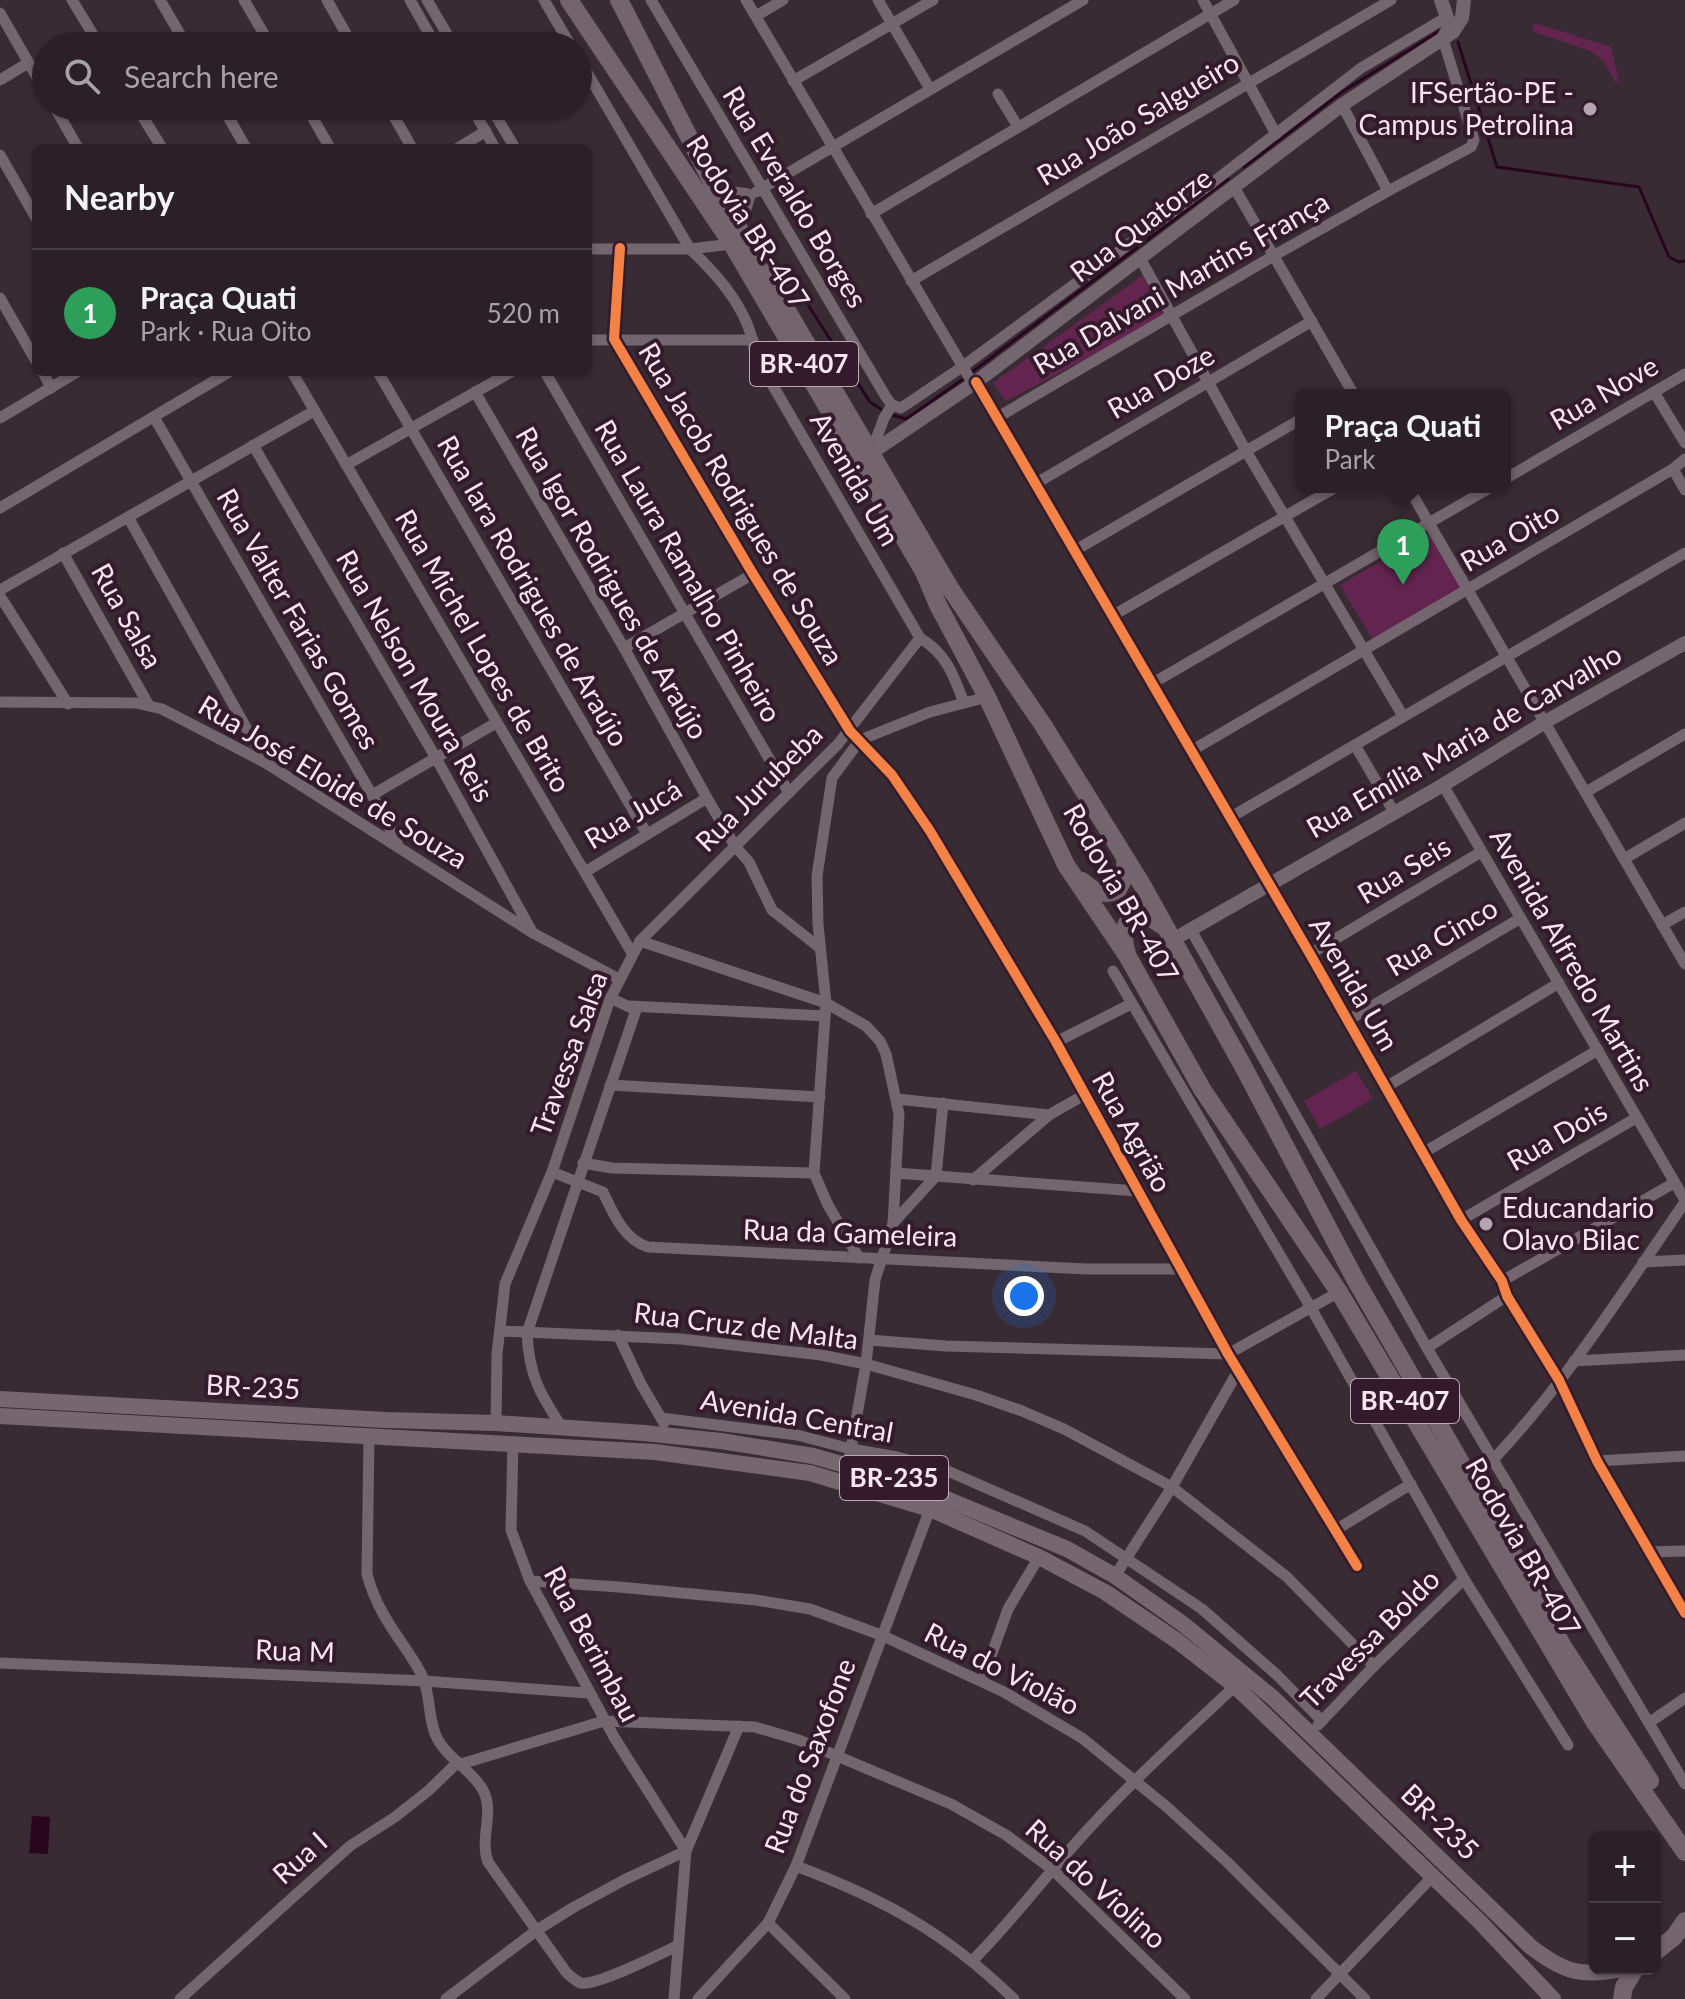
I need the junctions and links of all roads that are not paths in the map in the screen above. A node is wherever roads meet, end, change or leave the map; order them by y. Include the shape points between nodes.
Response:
1 (72, 0) edge
2 (160, 0) edge
3 (244, 0) edge
4 (327, 0) edge
5 (410, 0) edge
6 (427, 0) edge
7 (544, 0) edge
8 (569, 0) edge
9 (619, 0) edge
10 (651, 0) edge
11 (746, 0) edge
12 (783, 0) edge
13 (878, 0) edge
14 (933, 0) edge
15 (1083, 0) edge
16 (1203, 0) edge
17 (1234, 0) edge
18 (1391, 0) edge
19 (1441, 0) edge
20 (1464, 0) edge
21 (0, 13) edge
22 (1211, 14) junction
23 (756, 16) junction
24 (1447, 17) junction
25 (893, 24) junction
26 (91, 32) edge
27 (179, 32) edge
28 (263, 32) edge
29 (345, 32) edge
30 (428, 32) edge
31 (446, 32) edge
32 (563, 32) edge
33 (590, 32) edge
34 (592, 34) edge
35 (1443, 39) junction
36 (28, 63) junction
37 (32, 70) edge
38 (0, 80) edge
39 (592, 81) edge
40 (793, 81) junction
41 (1248, 82) junction
42 (930, 89) junction
43 (998, 94) dead end
44 (1342, 105) junction
45 (62, 120) edge
46 (145, 120) edge
47 (230, 120) edge
48 (314, 120) edge
49 (396, 120) edge
50 (479, 120) edge
51 (498, 120) edge
52 (1018, 127) junction
53 (486, 131) junction
54 (1276, 134) junction
55 (76, 144) edge
56 (160, 144) edge
57 (244, 144) edge
58 (328, 144) edge
59 (410, 144) edge
60 (465, 144) edge
61 (493, 144) edge
62 (513, 144) edge
63 (832, 147) junction
64 (0, 155) edge
65 (1232, 168) junction
66 (1238, 184) junction
67 (715, 188) junction
68 (1388, 191) junction
69 (754, 193) junction
70 (32, 211) edge
71 (871, 214) junction
72 (733, 217) junction
73 (732, 244) junction
74 (620, 248) junction
75 (592, 249) edge
76 (690, 249) junction
77 (1275, 255) junction
78 (1140, 258) junction
79 (911, 281) junction
80 (0, 298) edge
81 (1172, 316) junction
82 (1312, 321) junction
83 (614, 339) junction
84 (592, 340) edge
85 (753, 340) junction
86 (32, 354) edge
87 (962, 367) junction
88 (1685, 374) edge
89 (45, 376) edge
90 (70, 376) edge
91 (222, 376) edge
92 (294, 376) edge
93 (380, 376) edge
94 (504, 376) edge
95 (547, 376) edge
96 (974, 383) junction
97 (1208, 383) junction
98 (51, 388) junction
99 (1347, 389) edge
100 (475, 392) junction
101 (1654, 392) junction
102 (898, 406) junction
103 (314, 411) junction
104 (154, 417) junction
105 (998, 417) junction
106 (0, 418) edge
107 (1295, 422) edge
108 (410, 429) junction
109 (1685, 443) edge
110 (253, 445) junction
111 (1246, 451) junction
112 (871, 453) junction
113 (1685, 459) edge
114 (346, 465) junction
115 (1673, 469) junction
116 (1511, 475) edge
117 (191, 481) junction
118 (1035, 484) junction
119 (1685, 490) edge
120 (1326, 493) edge
121 (1412, 493) edge
122 (1481, 493) edge
123 (0, 508) edge
124 (128, 517) junction
125 (1284, 517) junction
126 (1429, 523) junction
127 (1074, 551) junction
128 (63, 553) junction
129 (1685, 553) edge
130 (753, 574) junction
131 (1324, 583) junction
132 (1467, 590) junction
133 (0, 593) edge
134 (686, 613) junction
135 (1112, 616) junction
136 (920, 638) junction
137 (1685, 643) edge
138 (624, 648) junction
139 (1364, 650) junction
140 (1505, 656) junction
141 (1153, 683) junction
142 (987, 697) junction
143 (0, 702) edge
144 (964, 703) junction
145 (68, 704) junction
146 (148, 704) junction
147 (1403, 716) junction
148 (1545, 722) junction
149 (496, 723) junction
150 (850, 731) junction
151 (1685, 734) edge
152 (860, 740) junction
153 (1355, 745) junction
154 (1191, 751) junction
155 (436, 758) junction
156 (266, 763) junction
157 (1443, 785) junction
158 (1586, 792) junction
159 (789, 793) junction
160 (372, 795) junction
161 (707, 798) junction
162 (1394, 812) junction
163 (1231, 817) junction
164 (1685, 823) edge
165 (647, 834) junction
166 (398, 846) junction
167 (735, 846) junction
168 (1481, 852) junction
169 (1125, 858) junction
170 (1624, 859) junction
171 (1066, 865) junction
172 (585, 872) junction
173 (1269, 884) junction
174 (1685, 912) edge
175 (1519, 919) junction
176 (1662, 925) junction
177 (1165, 928) junction
178 (1187, 932) joint
179 (533, 933) junction
180 (640, 941) junction
181 (820, 948) junction
182 (632, 953) junction
183 (1310, 954) junction
184 (1128, 957) junction
185 (1685, 964) edge
186 (1113, 971) dead end
187 (619, 979) junction
188 (1559, 983) junction
189 (610, 998) junction
190 (826, 1003) junction
191 (1131, 1004) junction
192 (632, 1008) junction
193 (825, 1016) junction
194 (1347, 1021) junction
195 (1056, 1042) junction
196 (1598, 1050) junction
197 (610, 1085) junction
198 (1386, 1087) junction
199 (1084, 1095) junction
200 (820, 1097) junction
201 (897, 1099) junction
202 (943, 1103) junction
203 (1049, 1115) junction
204 (1636, 1118) junction
205 (1423, 1153) junction
206 (583, 1163) junction
207 (552, 1172) junction
208 (814, 1173) junction
209 (896, 1173) junction
210 (936, 1176) junction
211 (973, 1180) junction
212 (577, 1181) junction
213 (1674, 1183) junction
214 (1137, 1191) junction
215 (1685, 1201) edge
216 (1461, 1220) junction
217 (893, 1224) junction
218 (859, 1258) junction
219 (881, 1258) junction
220 (1685, 1260) edge
221 (1643, 1262) junction
222 (1179, 1269) junction
223 (1502, 1281) junction
224 (1339, 1292) junction
225 (1507, 1296) junction
226 (1311, 1308) junction
227 (500, 1331) junction
228 (527, 1333) junction
229 (618, 1335) junction
230 (869, 1340) junction
231 (1427, 1348) junction
232 (1228, 1354) junction
233 (1685, 1355) edge
234 (1574, 1361) junction
235 (866, 1364) junction
236 (1238, 1371) junction
237 (1559, 1380) junction
238 (0, 1399) edge
239 (1370, 1411) junction
240 (0, 1416) edge
241 (1414, 1416) junction
242 (661, 1418) junction
243 (496, 1423) junction
244 (563, 1429) junction
245 (669, 1436) junction
246 (369, 1437) junction
247 (513, 1442) junction
248 (850, 1456) junction
249 (1685, 1456) edge
250 (1493, 1460) junction
251 (1597, 1461) junction
252 (811, 1464) junction
253 (1471, 1482) junction
254 (1411, 1484) junction
255 (1172, 1487) junction
256 (930, 1509) junction
257 (1334, 1531) junction
258 (1685, 1551) edge
259 (1648, 1552) junction
260 (1039, 1557) junction
261 (1127, 1557) junction
262 (1357, 1566) dead end
263 (1115, 1576) junction
264 (1464, 1579) junction
265 (530, 1581) junction
266 (1685, 1613) edge
267 (881, 1635) junction
268 (0, 1663) edge
269 (1374, 1666) junction
270 (424, 1681) junction
271 (982, 1681) junction
272 (1235, 1686) junction
273 (588, 1693) junction
274 (1685, 1698) edge
275 (604, 1721) junction
276 (1322, 1721) junction
277 (1650, 1722) junction
278 (739, 1726) junction
279 (1310, 1734) junction
280 (1568, 1745) dead end
281 (838, 1756) junction
282 (459, 1763) junction
283 (1134, 1779) junction
284 (1685, 1784) edge
285 (1684, 1847) edge
286 (686, 1851) junction
287 (796, 1866) junction
288 (1053, 1870) junction
289 (1433, 1876) junction
290 (1685, 1921) edge
291 (768, 1923) junction
292 (537, 1930) junction
293 (677, 1946) junction
294 (1661, 1947) edge
295 (973, 1960) junction
296 (1589, 1972) edge
297 (1339, 1975) junction
298 (1631, 1975) edge
299 (180, 1999) edge
300 (446, 1999) edge
301 (674, 1999) edge
302 (698, 1999) edge
303 (845, 1999) edge
304 (1014, 1999) edge
305 (1185, 1999) edge
306 (1316, 1999) edge
307 (1365, 1999) edge
308 (1553, 1999) edge
309 (1622, 1999) edge

1 - 26 street
2 - 27 street
3 - 28 street
4 - 29 street
5 - 30 street
6 - 31 street
7 - 32 street
8 - 33 highway, Rodovia BR-407 / BR-407
9 - 67 highway, Rodovia BR-407 / BR-407
10 - 69 street, Rua Everaldo Borges
11 - 23 street, Avenida Um
12 - 23 street
13 - 25 street
14 - 25 street
15 - 42 street
16 - 22 street
17 - 22 street
18 - 41 street, Rua João Salgueiro
19 - 24 street
20 - 35 street via 1459,25
21 - 36 street
22 - 41 street
22 - 52 street
23 - 40 street, Avenida Um
24 - 35 street via 1450,31
24 - 54 street via 1361,68
25 - 40 street
25 - 42 street
34 - 73 highway, Rodovia BR-407 / BR-407
35 - 44 street, Rua Quatorze
35 - 68 street, Rua Dalvani Martins França via 1474,145
36 - 37 street
36 - 38 street
39 - 76 street, Avenida Um
40 - 63 street, Avenida Um
41 - 54 street
41 - 79 street, Rua João Salgueiro
42 - 63 street
43 - 52 street
44 - 66 street, Rua Quatorze
44 - 68 street
45 - 55 street
46 - 56 street
47 - 57 street
48 - 58 street
49 - 59 street
50 - 53 street
51 - 62 street
52 - 71 street
53 - 60 street
53 - 61 street
54 - 65 street
63 - 69 street
63 - 71 street, Avenida Um
64 - 70 street
65 - 66 street
65 - 87 street
66 - 77 street
66 - 78 street, Rua Quatorze
67 - 69 highway via 727,195
67 - 72 highway, Rodovia BR-407 / BR-407
68 - 77 street, Rua Dalvani Martins França
69 - 72 highway
69 - 102 street, Rua Everaldo Borges
71 - 79 street, Avenida Um
72 - 112 highway, Rodovia BR-407 / BR-407
73 - 76 street
73 - 142 highway, Rodovia BR-407 / BR-407 via 924,572
74 - 75 street
74 - 76 street
74 - 83 street, Rua Jacob Rodrigues de Souza
76 - 85 street, Avenida Um via 713,271
77 - 81 street, Rua Dalvani Martins França
77 - 82 street
78 - 81 street
78 - 96 street, Rua Quatorze
79 - 87 street, Avenida Um
80 - 86 street
81 - 97 street
81 - 105 street, Rua Dalvani Martins França
82 - 97 street, Rua Doze
82 - 99 street
83 - 84 street
83 - 85 street
83 - 130 street, Rua Jacob Rodrigues de Souza
85 - 136 street, Avenida Um via 755,355
87 - 96 street, Avenida Um
87 - 102 street
88 - 101 street, Rua Nove
89 - 98 street
90 - 98 street
91 - 104 street
92 - 103 street, Rua Michel Lopes de Brito
93 - 108 street, Rua Iara Rodrigues de Araújo
94 - 100 street
95 - 134 street, Rua Laura Ramalho Pinheiro
96 - 105 street, Avenida Um
96 - 112 street, Rua Quatorze
97 - 111 street
97 - 118 street, Rua Doze
98 - 106 street
100 - 108 street
100 - 138 street, Rua Igor Rodrigues de Araújo
101 - 109 street
101 - 116 street, Rua Nove
102 - 112 street via 884,418
103 - 110 street
103 - 114 street, Rua Michel Lopes de Brito
104 - 117 street, Rua Valter Farias Gomes
104 - 123 street
105 - 118 street, Avenida Um
107 - 111 street
108 - 114 street
108 - 165 street, Rua Iara Rodrigues de Araújo
110 - 117 street
110 - 155 street, Rua Nelson Moura Reis
111 - 125 street
111 - 127 street
112 - 169 highway, Rodovia BR-407 / BR-407 via 950,588
113 - 115 street, Rua Oito
114 - 149 street, Rua Michel Lopes de Brito
115 - 119 street
115 - 132 street, Rua Oito
117 - 124 street
117 - 160 street, Rua Valter Farias Gomes
118 - 127 street, Avenida Um
120 - 125 street
121 - 126 street
122 - 126 street
124 - 128 street
124 - 156 street
125 - 131 street
125 - 135 street
126 - 131 street
126 - 132 street
127 - 135 street, Avenida Um
128 - 133 street
128 - 146 street, Rua Salsa
129 - 140 street
130 - 134 street
130 - 150 street, Rua Jacob Rodrigues de Souza
131 - 139 street
131 - 141 street
132 - 139 street, Rua Oito
132 - 140 street
133 - 145 street
134 - 138 street
134 - 159 street, Rua Laura Ramalho Pinheiro
135 - 141 street, Avenida Um
136 - 144 street via 949,664
136 - 150 street, Rua Jurubeba
137 - 148 street, Rua Emília Maria de Carvalho
138 - 161 street, Rua Igor Rodrigues de Araújo
139 - 147 street
139 - 154 street, Rua Oito
140 - 147 street
140 - 148 street
141 - 154 street, Avenida Um
142 - 144 street
142 - 171 highway, Rodovia BR-407 / BR-407
143 - 145 street, Rua José Eloide de Souza
144 - 152 street
145 - 146 street, Rua José Eloide de Souza
146 - 156 street, Rua José Eloide de Souza
147 - 153 street
148 - 157 street, Rua Emília Maria de Carvalho
148 - 158 street
149 - 155 street
149 - 172 street, Rua Michel Lopes de Brito
150 - 152 street, Rua Agrião
150 - 159 street, Rua Jurubeba
151 - 158 street
152 - 181 street via 832,778 826,806 817,876
152 - 195 street, Rua Agrião via 892,775 930,831
153 - 162 street
153 - 163 street
154 - 163 street, Avenida Um
155 - 160 street
155 - 179 street, Rua Nelson Moura Reis
156 - 166 street, Rua José Eloide de Souza
157 - 162 street, Rua Emília Maria de Carvalho
157 - 168 street, Avenida Alfredo Martins
158 - 170 street
159 - 167 street, Rua Jurubeba
160 - 166 street, Rua Valter Farias Gomes
161 - 165 street, Rua Jucá
161 - 167 street, Rua Igor Rodrigues de Araújo
162 - 173 street, Rua Emília Maria de Carvalho
163 - 173 street, Avenida Um
164 - 170 street
165 - 172 street, Rua Jucá
166 - 179 street, Rua José Eloide de Souza
167 - 180 street, Rua Jurubeba
167 - 181 street, Rua Igor Rodrigues de Araújo via 749,862 772,910
168 - 175 street, Avenida Alfredo Martins
168 - 183 street, Rua Seis
169 - 171 highway via 1122,886 1109,893 1090,888
169 - 177 highway, Rodovia BR-407 / BR-407
170 - 176 street
171 - 184 highway, Rodovia BR-407 / BR-407
172 - 182 street, Rua Michel Lopes de Brito
173 - 178 street, Rua Emília Maria de Carvalho
173 - 183 street, Avenida Um
174 - 176 street
175 - 188 street, Avenida Alfredo Martins
175 - 194 street, Rua Cinco
176 - 185 street
177 - 184 highway via 1148,916 1133,916 1124,932
177 - 253 highway, Rodovia BR-407 / BR-407
178 - 231 street
179 - 187 street, Rua José Eloide de Souza
180 - 182 street, Rua Jurubeba
180 - 190 street
181 - 190 street
182 - 187 street, Travessa Salsa
183 - 194 street, Avenida Um
184 - 224 highway, Rodovia BR-407 / BR-407 via 1202,1089
186 - 191 street
187 - 189 street, Travessa Salsa
188 - 196 street, Avenida Alfredo Martins
188 - 198 street
189 - 192 street
189 - 207 street, Travessa Salsa
190 - 193 street
190 - 201 street via 853,1016 880,1041
191 - 195 street
191 - 226 street
192 - 193 street
192 - 197 street, Travessa Salsa
193 - 200 street
194 - 198 street, Avenida Um
195 - 199 street, Rua Agrião
196 - 204 street, Avenida Alfredo Martins
196 - 205 street
197 - 200 street
197 - 206 street, Travessa Salsa
198 - 205 street, Avenida Um
199 - 203 street
199 - 214 street, Rua Agrião
200 - 208 street
201 - 202 street
201 - 209 street
202 - 203 street
202 - 210 street
203 - 211 street
204 - 213 street, Avenida Alfredo Martins
204 - 216 street, Rua Dois
205 - 216 street, Avenida Um
206 - 208 street, Travessa Salsa
206 - 212 street, Travessa Salsa
207 - 212 street, Rua da Gameleira
207 - 227 street via 505,1284
208 - 218 street
209 - 210 street
209 - 217 street
210 - 211 street
210 - 217 street
211 - 214 street
212 - 218 street, Rua da Gameleira via 603,1192 635,1244
212 - 228 street, Travessa Salsa
213 - 215 street, Avenida Alfredo Martins
213 - 223 street
214 - 222 street, Rua Agrião
215 - 221 street
216 - 223 street, Avenida Um
217 - 219 street
218 - 219 street, Rua da Gameleira
219 - 222 street, Rua da Gameleira
219 - 230 street
220 - 221 street
221 - 234 street
222 - 232 street, Rua Agrião
223 - 225 street, Avenida Um
224 - 226 street
224 - 241 highway, Rodovia BR-407 / BR-407
225 - 231 street
225 - 237 street, Avenida Um
226 - 232 street
226 - 239 street
227 - 228 street, Rua Cruz de Malta
227 - 243 street
228 - 229 street, Rua Cruz de Malta
228 - 244 street via 536,1385
229 - 235 street, Rua Cruz de Malta via 740,1345
229 - 242 street
230 - 232 street
230 - 235 street
231 - 250 street
232 - 236 street, Rua Agrião
233 - 234 street
234 - 237 street
235 - 248 street
235 - 255 street, Rua Cruz de Malta via 1022,1411
236 - 255 street
236 - 257 street, Rua Agrião
237 - 250 street
237 - 251 street, Avenida Um
238 - 243 main road, BR-235 / BR-235
239 - 241 street
239 - 254 street
240 - 246 main road, BR-235 / BR-235
241 - 285 highway, Rodovia BR-407 / BR-407 via 1594,1721
242 - 245 street
242 - 248 street, Avenida Central via 797,1435
243 - 244 main road, BR-235 / BR-235
244 - 245 main road, BR-235 / BR-235
245 - 252 main road, BR-235 / BR-235 via 721,1441
246 - 247 main road, BR-235 / BR-235
246 - 270 street via 367,1574 376,1603
247 - 252 main road, BR-235 / BR-235
247 - 265 street, Rua Berimbau via 511,1530
248 - 252 main road, BR-235 / BR-235
248 - 261 street, Avenida Central via 897,1457 943,1469 1085,1531
248 - 263 main road, BR-235 / BR-235 via 1020,1528
249 - 251 street
250 - 253 street
250 - 277 street
251 - 259 street, Avenida Um
252 - 256 main road, BR-235 / BR-235
253 - 285 highway, BR-407
254 - 257 street
254 - 264 street
255 - 261 street
255 - 269 street, Rua Cruz de Malta via 1287,1577
256 - 260 main road, BR-235 / BR-235
256 - 267 street, Rua do Saxofone
257 - 262 street, Rua Agrião
258 - 259 street
259 - 266 street, Avenida Um
260 - 271 street via 1008,1609
260 - 272 main road, BR-235 / BR-235 via 1143,1617
261 - 263 street
261 - 276 street, Avenida Central via 1202,1609
263 - 279 main road, BR-235 / BR-235 via 1194,1633
264 - 269 street, Travessa Boldo
264 - 280 street
265 - 267 street, Rua do Violão via 788,1604
265 - 273 street, Rua Berimbau
267 - 271 street, Rua do Violão
267 - 281 street, Rua do Saxofone
268 - 270 street, Rua M
269 - 276 street, Travessa Boldo
270 - 273 street, Rua M
270 - 282 street via 438,1739
271 - 283 street, Rua do Violão via 1082,1738
272 - 283 street
272 - 289 main road, BR-235 / BR-235
273 - 275 street, Rua Berimbau
274 - 277 street
275 - 278 street, Rua do Violino
275 - 282 street, Rua do Violino
275 - 286 street, Rua Berimbau
276 - 279 street, Travessa Boldo
277 - 284 street
278 - 281 street, Rua do Violino via 775,1732
278 - 286 street
279 - 296 main road, BR-235 / BR-235 via 1531,1947 1557,1966
281 - 287 street, Rua do Saxofone
281 - 288 street, Rua do Violino via 951,1804
282 - 292 street via 483,1790 488,1804 488,1862
282 - 299 street, Rua I via 395,1817 350,1846
283 - 288 street
283 - 297 street, Rua do Violão via 1227,1862
286 - 292 street
286 - 293 street
287 - 291 street, Rua do Saxofone
287 - 295 street via 902,1912
288 - 295 street
288 - 305 street, Rua do Violino
289 - 297 street
289 - 308 main road, BR-235 / BR-235
290 - 294 highway
291 - 302 street, Rua do Saxofone
291 - 303 street
292 - 293 street via 566,1972 581,1983
292 - 300 street
293 - 301 street
295 - 304 street
297 - 306 street
297 - 307 street, Rua do Violão
298 - 309 highway

